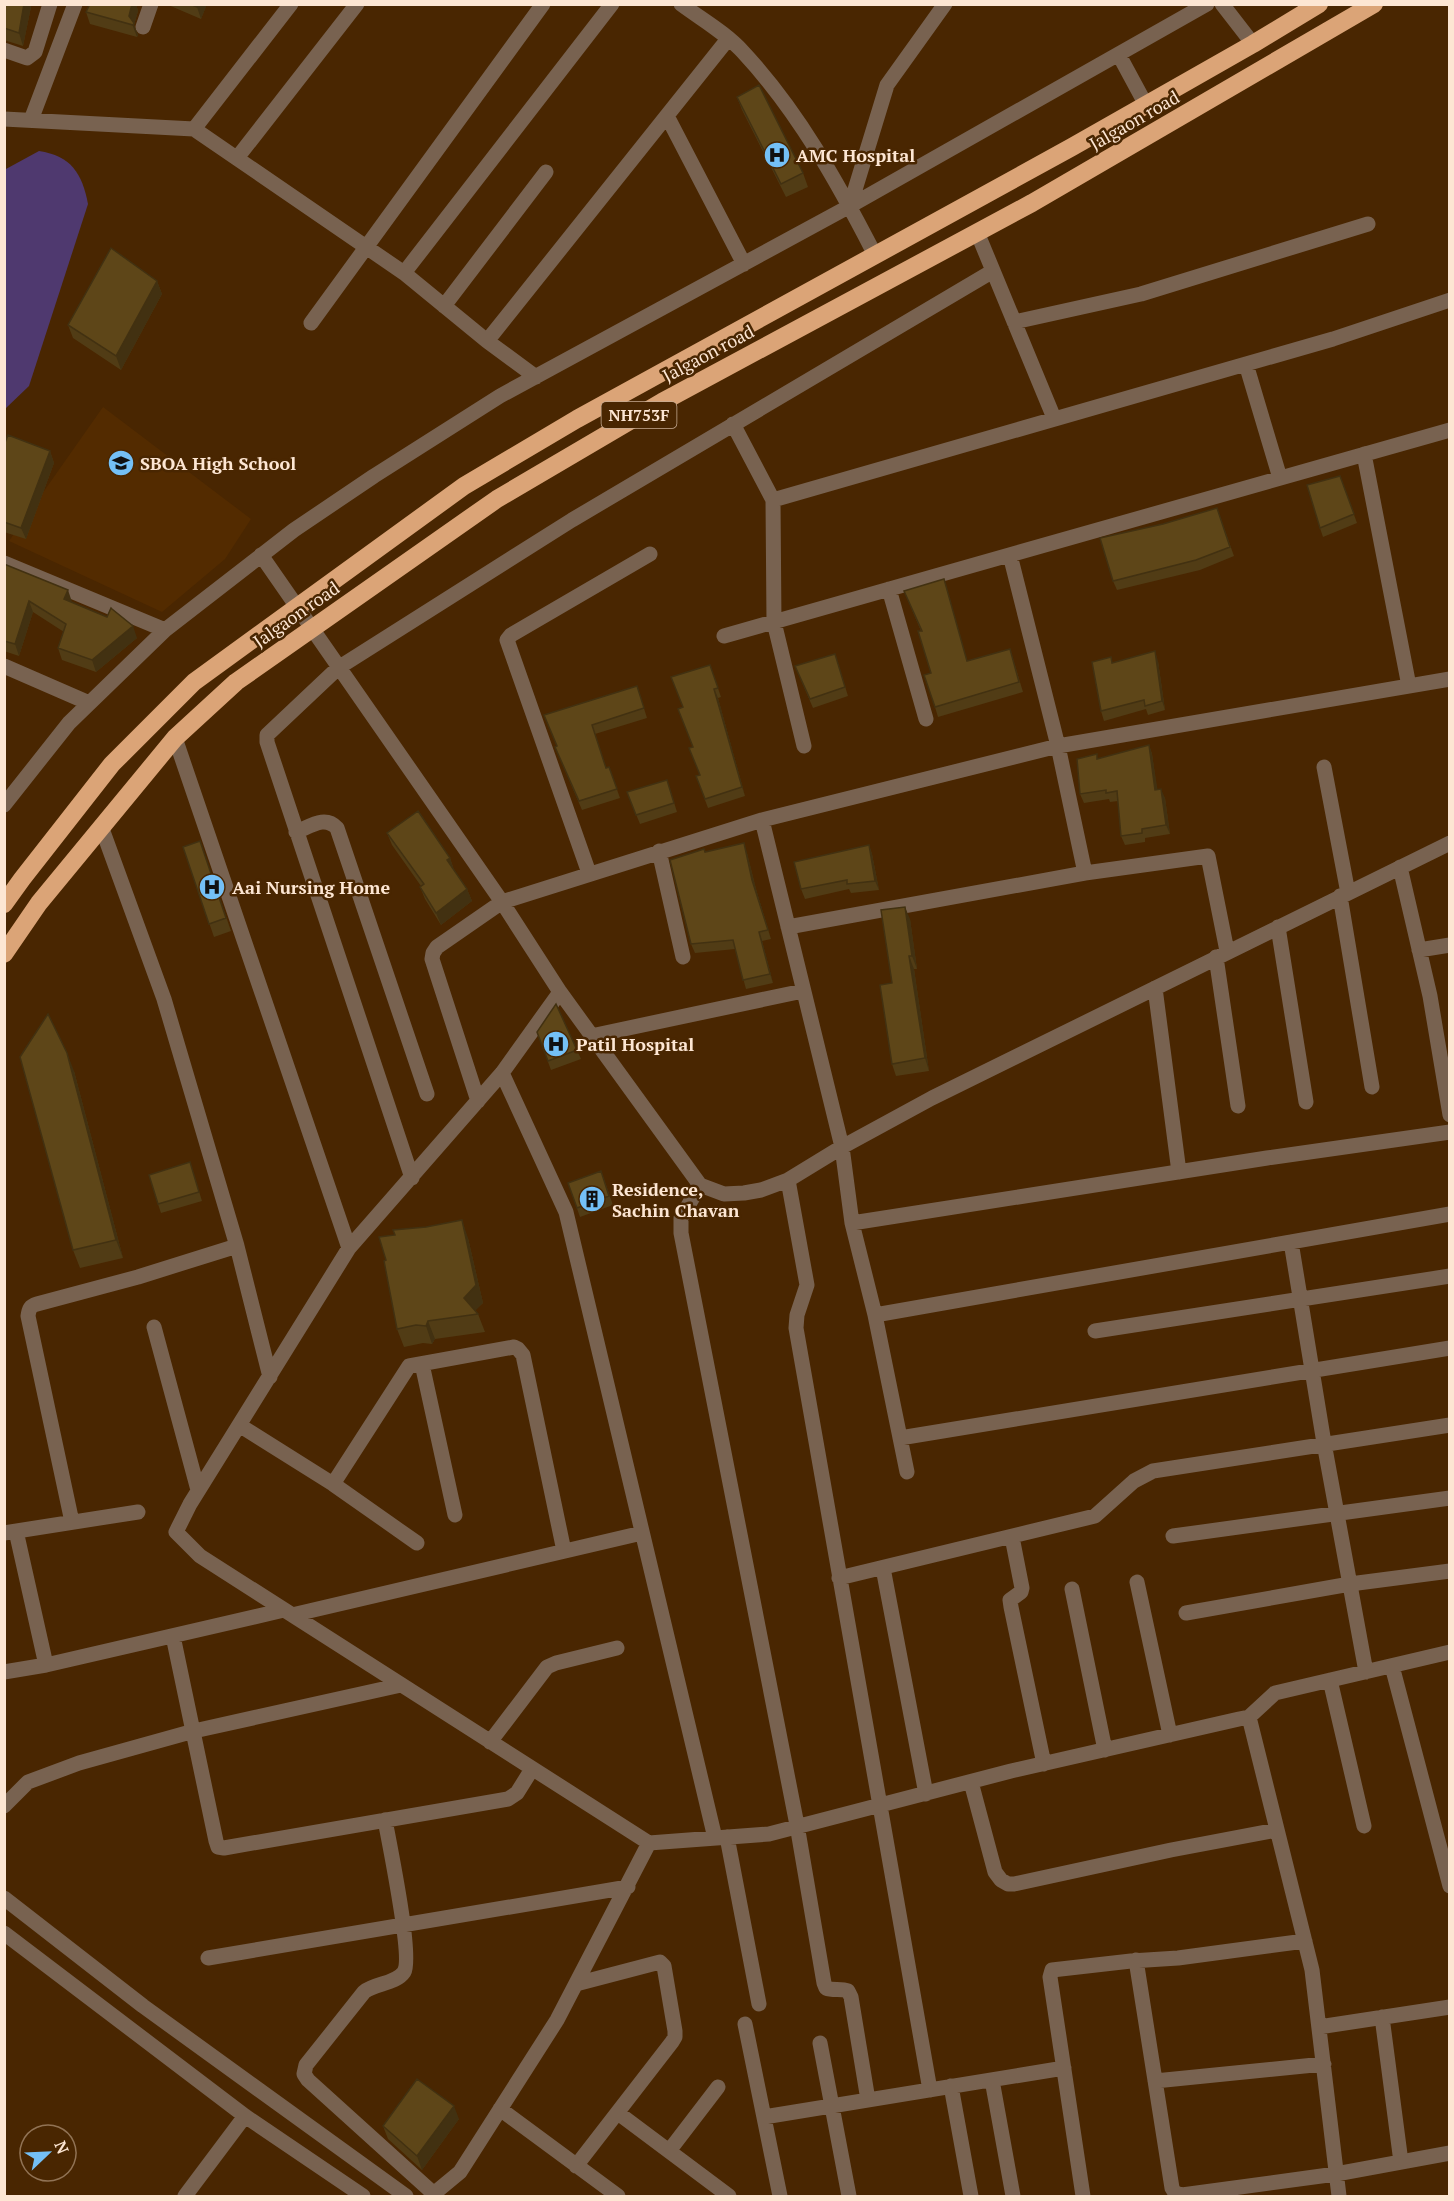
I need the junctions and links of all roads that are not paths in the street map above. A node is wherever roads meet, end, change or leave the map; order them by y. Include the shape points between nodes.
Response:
1 (50, 4) edge
2 (75, 4) edge
3 (151, 4) edge
4 (291, 4) edge
5 (357, 4) edge
6 (543, 4) edge
7 (612, 4) edge
8 (681, 4) edge
9 (945, 4) edge
10 (1207, 4) edge
11 (1222, 4) edge
12 (1318, 4) edge
13 (1374, 4) edge
14 (143, 27) dead end
15 (728, 39) junction
16 (1253, 44) junction
17 (4, 50) edge
18 (1119, 55) junction
19 (1146, 105) junction
20 (667, 116) junction
21 (4, 119) edge
22 (31, 120) junction
23 (194, 129) junction
24 (237, 158) junction
25 (546, 172) dead end
26 (850, 206) junction
27 (1368, 224) dead end
28 (977, 232) junction
29 (366, 246) junction
30 (875, 255) junction
31 (744, 264) junction
32 (993, 270) junction
33 (404, 273) junction
34 (1449, 300) edge
35 (444, 306) junction
36 (1014, 322) junction
37 (311, 323) dead end
38 (487, 341) junction
39 (1246, 364) junction
40 (536, 377) junction
41 (1054, 418) junction
42 (733, 424) junction
43 (1449, 430) edge
44 (1364, 454) junction
45 (1280, 478) junction
46 (773, 500) junction
47 (651, 554) dead end
48 (261, 555) junction
49 (1010, 555) junction
50 (4, 563) edge
51 (889, 589) junction
52 (297, 607) junction
53 (774, 622) junction
54 (311, 628) junction
55 (165, 630) junction
56 (724, 636) dead end
57 (4, 666) edge
58 (338, 668) junction
59 (1449, 679) edge
60 (1409, 686) junction
61 (89, 703) junction
62 (926, 719) dead end
63 (175, 738) junction
64 (804, 746) dead end
65 (1058, 746) junction
66 (1324, 767) dead end
67 (4, 805) edge
68 (762, 820) junction
69 (101, 826) junction
70 (297, 832) junction
71 (1449, 843) edge
72 (659, 851) junction
73 (1400, 867) junction
74 (589, 873) junction
75 (1085, 873) junction
76 (1344, 895) junction
77 (502, 902) junction
78 (4, 904) edge
79 (788, 927) junction
80 (1278, 927) junction
81 (1449, 945) edge
82 (1419, 950) junction
83 (4, 954) edge
84 (1222, 954) junction
85 (683, 957) dead end
86 (1155, 988) junction
87 (803, 991) junction
88 (560, 992) junction
89 (591, 1036) junction
90 (502, 1073) junction
91 (1372, 1087) dead end
92 (427, 1095) dead end
93 (478, 1101) junction
94 (1306, 1102) dead end
95 (1238, 1106) dead end
96 (1449, 1115) edge
97 (1449, 1132) edge
98 (842, 1147) junction
99 (1179, 1173) junction
100 (412, 1178) junction
101 (788, 1180) junction
102 (700, 1185) junction
103 (1449, 1214) edge
104 (852, 1223) junction
105 (1291, 1242) junction
106 (237, 1246) junction
107 (349, 1248) junction
108 (1449, 1276) edge
109 (1300, 1299) junction
110 (875, 1315) junction
111 (154, 1327) dead end
112 (1095, 1331) dead end
113 (1449, 1348) edge
114 (422, 1364) junction
115 (1312, 1371) junction
116 (270, 1377) junction
117 (239, 1425) junction
118 (1449, 1425) edge
119 (900, 1438) junction
120 (1324, 1443) junction
121 (907, 1472) dead end
122 (333, 1484) junction
123 (198, 1490) junction
124 (1449, 1498) edge
125 (138, 1512) dead end
126 (1337, 1513) junction
127 (455, 1515) dead end
128 (72, 1522) junction
129 (10, 1532) edge
130 (642, 1533) junction
131 (1173, 1536) dead end
132 (1012, 1537) junction
133 (417, 1543) dead end
134 (564, 1551) junction
135 (882, 1568) junction
136 (1449, 1570) edge
137 (839, 1578) junction
138 (1137, 1582) dead end
139 (1350, 1584) junction
140 (1072, 1589) dead end
141 (288, 1613) junction
142 (1186, 1613) dead end
143 (172, 1636) junction
144 (617, 1648) dead end
145 (1449, 1652) edge
146 (46, 1665) junction
147 (1392, 1666) junction
148 (4, 1672) edge
149 (1366, 1672) junction
150 (1330, 1680) junction
151 (401, 1685) junction
152 (1249, 1716) junction
153 (194, 1731) junction
154 (1170, 1735) junction
155 (490, 1742) junction
156 (1105, 1750) junction
157 (1044, 1764) junction
158 (532, 1769) junction
159 (970, 1782) junction
160 (926, 1794) junction
161 (879, 1805) junction
162 (4, 1806) edge
163 (385, 1820) junction
164 (797, 1825) junction
165 (1364, 1826) dead end
166 (1277, 1830) junction
167 (721, 1837) junction
168 (649, 1843) junction
169 (1449, 1886) edge
170 (628, 1887) junction
171 (4, 1898) edge
172 (403, 1925) junction
173 (4, 1933) edge
174 (1305, 1941) junction
175 (208, 1958) dead end
176 (1136, 1960) junction
177 (576, 1984) junction
178 (759, 2004) dead end
179 (143, 2006) junction
180 (1449, 2012) edge
181 (1382, 2017) junction
182 (745, 2024) dead end
183 (126, 2026) junction
184 (1319, 2027) junction
185 (820, 2043) dead end
186 (1323, 2064) junction
187 (1064, 2068) junction
188 (992, 2080) junction
189 (1155, 2081) junction
190 (951, 2086) junction
191 (718, 2087) dead end
192 (930, 2090) junction
193 (868, 2100) junction
194 (833, 2106) junction
195 (500, 2109) junction
196 (618, 2113) junction
197 (245, 2116) junction
198 (764, 2117) junction
199 (669, 2151) junction
200 (1449, 2153) edge
201 (1401, 2162) junction
202 (576, 2166) junction
203 (1336, 2174) junction
204 (1241, 2192) edge
205 (432, 2195) edge
206 (185, 2196) edge
207 (363, 2196) edge
208 (406, 2196) edge
209 (618, 2196) edge
210 (729, 2196) edge
211 (780, 2196) edge
212 (849, 2196) edge
213 (971, 2196) edge
214 (1012, 2196) edge
215 (1083, 2196) edge
216 (1339, 2196) edge

1 - 17 street via 31,57
2 - 22 street
3 - 14 street
4 - 23 street
5 - 24 street
6 - 29 street
7 - 33 street
8 - 15 street
9 - 26 street via 887,85
10 - 18 street
11 - 16 street
12 - 16 highway, Jalgaon road / NH753F
13 - 28 highway, Jalgaon road / NH753F
15 - 20 street
15 - 26 street via 742,50 796,116
16 - 19 highway, Jalgaon road / NH753F
18 - 19 street
18 - 26 street
19 - 30 highway, Jalgaon road / NH753F
20 - 31 street
20 - 38 street
21 - 22 street
22 - 23 street
23 - 24 street
24 - 29 street
25 - 35 street
26 - 30 street
26 - 31 street
27 - 36 street via 1141,294
28 - 32 street
28 - 54 highway, Jalgaon road / NH753F via 662,402 497,499
29 - 33 street
29 - 37 street
30 - 52 highway, Jalgaon road / NH753F via 577,419 464,486
31 - 40 street
32 - 36 street
32 - 42 street
33 - 35 street
34 - 39 street
35 - 38 street
36 - 41 street
38 - 40 street
39 - 41 street
39 - 45 street
40 - 48 street via 374,476
41 - 46 street
42 - 46 street
42 - 58 street via 564,524
43 - 44 street
44 - 45 street
44 - 60 street
45 - 49 street
46 - 53 street
47 - 74 street via 507,640
48 - 52 street
48 - 55 street
49 - 51 street
49 - 65 street
50 - 55 street
51 - 53 street
51 - 62 street
52 - 54 street
52 - 78 highway, Jalgaon road / NH753F via 194,682 112,765
53 - 56 street
53 - 64 street
54 - 58 street
54 - 63 highway, Jalgaon road / NH753F via 236,682
55 - 61 street
57 - 61 street
58 - 70 street via 267,735
58 - 77 street
59 - 60 street
60 - 65 street
61 - 67 street
63 - 69 highway, Jalgaon road / NH753F
63 - 107 street
65 - 68 street
65 - 75 street
66 - 76 street
68 - 72 street
68 - 79 street
69 - 83 highway, Jalgaon road / NH753F
69 - 106 street via 164,999
70 - 92 street via 325,821 337,828
70 - 100 street
71 - 73 street
72 - 74 street
72 - 85 street
73 - 76 street
73 - 82 street
74 - 77 street
75 - 79 street
75 - 84 street via 1208,856
76 - 80 street
76 - 91 street
77 - 88 street
77 - 93 street via 437,947 432,960
79 - 87 street
80 - 84 street
80 - 94 street
81 - 82 street
82 - 96 street
84 - 86 street
84 - 95 street
86 - 98 street
86 - 99 street
87 - 89 street
87 - 98 street
88 - 89 street
88 - 90 street
89 - 102 street
90 - 93 street
90 - 130 street via 566,1212
93 - 100 street
97 - 99 street
98 - 101 street
98 - 104 street
99 - 104 street
100 - 107 street
101 - 102 street via 744,1193 724,1194
101 - 137 street via 807,1280 796,1328
102 - 164 street via 679,1224
103 - 105 street
104 - 110 street
105 - 109 street
105 - 110 street
106 - 116 street
106 - 128 street via 37,1304 29,1310
107 - 116 street
108 - 109 street
109 - 112 street
109 - 115 street
110 - 119 street
111 - 123 street
113 - 115 street
114 - 122 street via 412,1364 405,1370
114 - 127 street
114 - 134 street via 519,1349
115 - 119 street
115 - 120 street
116 - 117 street
117 - 122 street
117 - 123 street
118 - 120 street
119 - 121 street
120 - 126 street
120 - 132 street via 1153,1471 1134,1481 1095,1516
122 - 133 street
123 - 141 street via 176,1532 200,1556
124 - 126 street
125 - 128 street
126 - 131 street
126 - 139 street
128 - 129 street
129 - 146 street
130 - 134 street
130 - 167 street
132 - 135 street
132 - 157 street via 1022,1588 1010,1600
134 - 141 street
135 - 137 street
135 - 160 street
136 - 139 street
137 - 161 street
138 - 154 street
139 - 142 street
139 - 149 street
140 - 156 street
141 - 143 street
141 - 151 street
143 - 146 street
143 - 153 street
144 - 155 street via 547,1667
145 - 147 street
146 - 148 street
147 - 149 street
147 - 169 street
149 - 150 street
150 - 152 street via 1275,1693
150 - 165 street
151 - 153 street
151 - 155 street
152 - 154 street
152 - 166 street
153 - 162 street via 79,1763 28,1782
153 - 163 street via 219,1847
154 - 156 street
155 - 158 street
156 - 157 street
157 - 159 street
158 - 163 street via 517,1793 508,1799
158 - 168 street
159 - 160 street
159 - 166 street via 992,1865 1008,1884
160 - 161 street
161 - 164 street
161 - 192 street
163 - 172 street
164 - 167 street via 769,1834
164 - 193 street via 824,1983 826,1988 842,1989 851,1996
166 - 174 street
167 - 168 street
167 - 178 street
168 - 170 street
170 - 172 street
170 - 177 street
171 - 179 street
172 - 175 street
172 - 205 street via 407,1967 403,1973 364,1992 306,2065 304,2073
173 - 183 street
174 - 176 street
174 - 184 street
176 - 187 street via 1052,1971
176 - 189 street
177 - 195 street
177 - 196 street via 655,1962 664,1966 675,2037
179 - 183 street
179 - 208 street
180 - 181 street
181 - 184 street
181 - 201 street
182 - 198 street
183 - 197 street
184 - 186 street
185 - 194 street
186 - 189 street
186 - 203 street
187 - 188 street
187 - 215 street
188 - 190 street
188 - 214 street
189 - 204 street via 1175,2193
190 - 192 street
190 - 213 street
191 - 199 street
192 - 193 street
193 - 194 street
194 - 198 street
194 - 212 street
195 - 202 street
195 - 205 street via 460,2172
196 - 199 street
196 - 202 street
197 - 206 street
197 - 207 street
198 - 211 street
199 - 210 street
200 - 201 street
201 - 203 street
202 - 209 street
203 - 204 street
203 - 216 street

